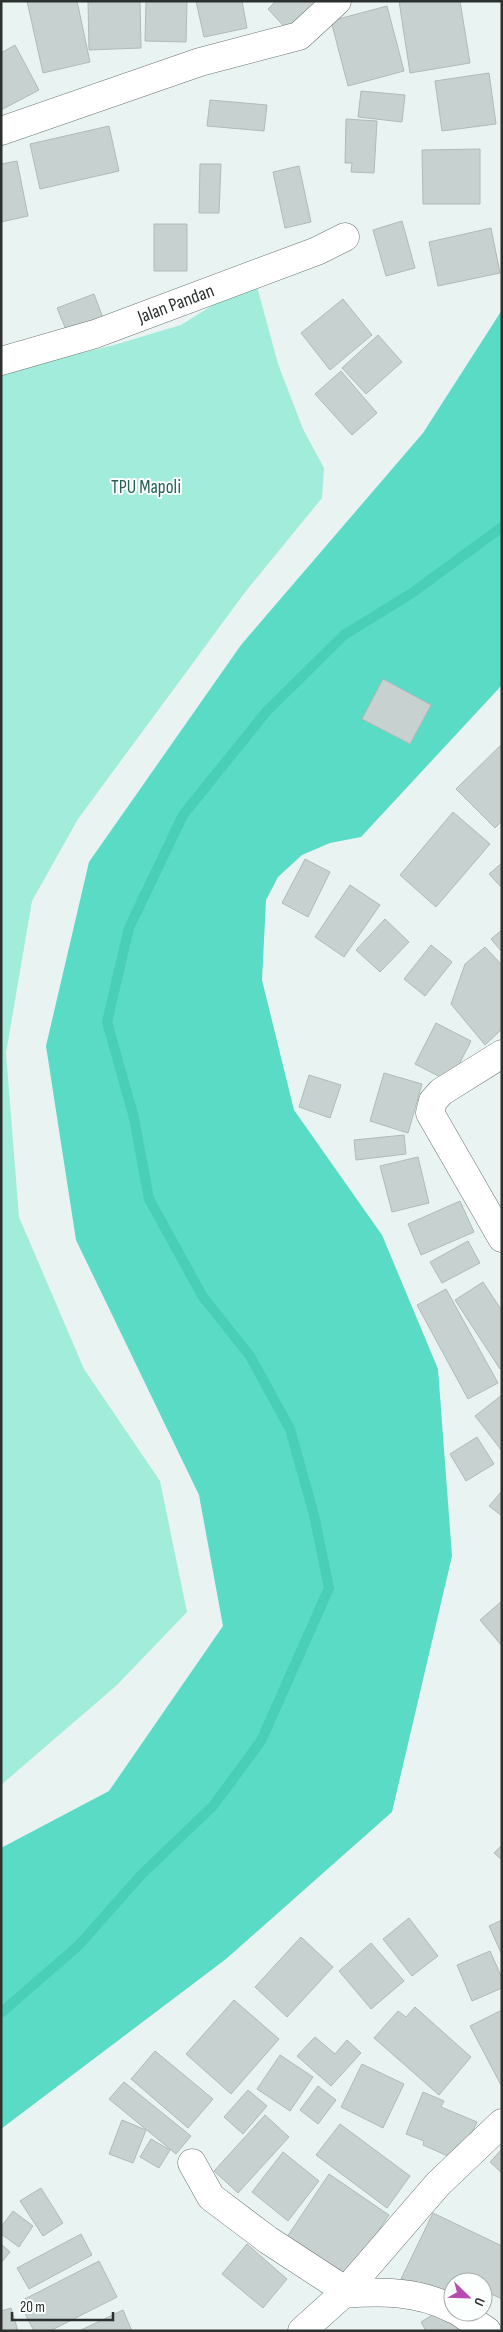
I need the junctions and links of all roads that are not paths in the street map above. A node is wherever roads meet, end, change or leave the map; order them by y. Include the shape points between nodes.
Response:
1 (337, 1) edge
2 (1, 131) edge
3 (345, 236) dead end
4 (1, 360) edge
5 (502, 1054) edge
6 (502, 1238) edge
7 (502, 2123) edge
8 (192, 2163) dead end
9 (344, 2293) junction
10 (443, 2305) edge
11 (474, 2322) edge
12 (302, 2331) edge
13 (488, 2331) edge

1 - 2 street via 299,36 200,62
3 - 4 street, Jalan Pandan via 317,251 95,334
5 - 6 street via 441,1092 433,1100 430,1113
7 - 9 street via 438,2184
8 - 9 street via 211,2197
9 - 10 street via 417,2295
9 - 12 street
11 - 13 street

